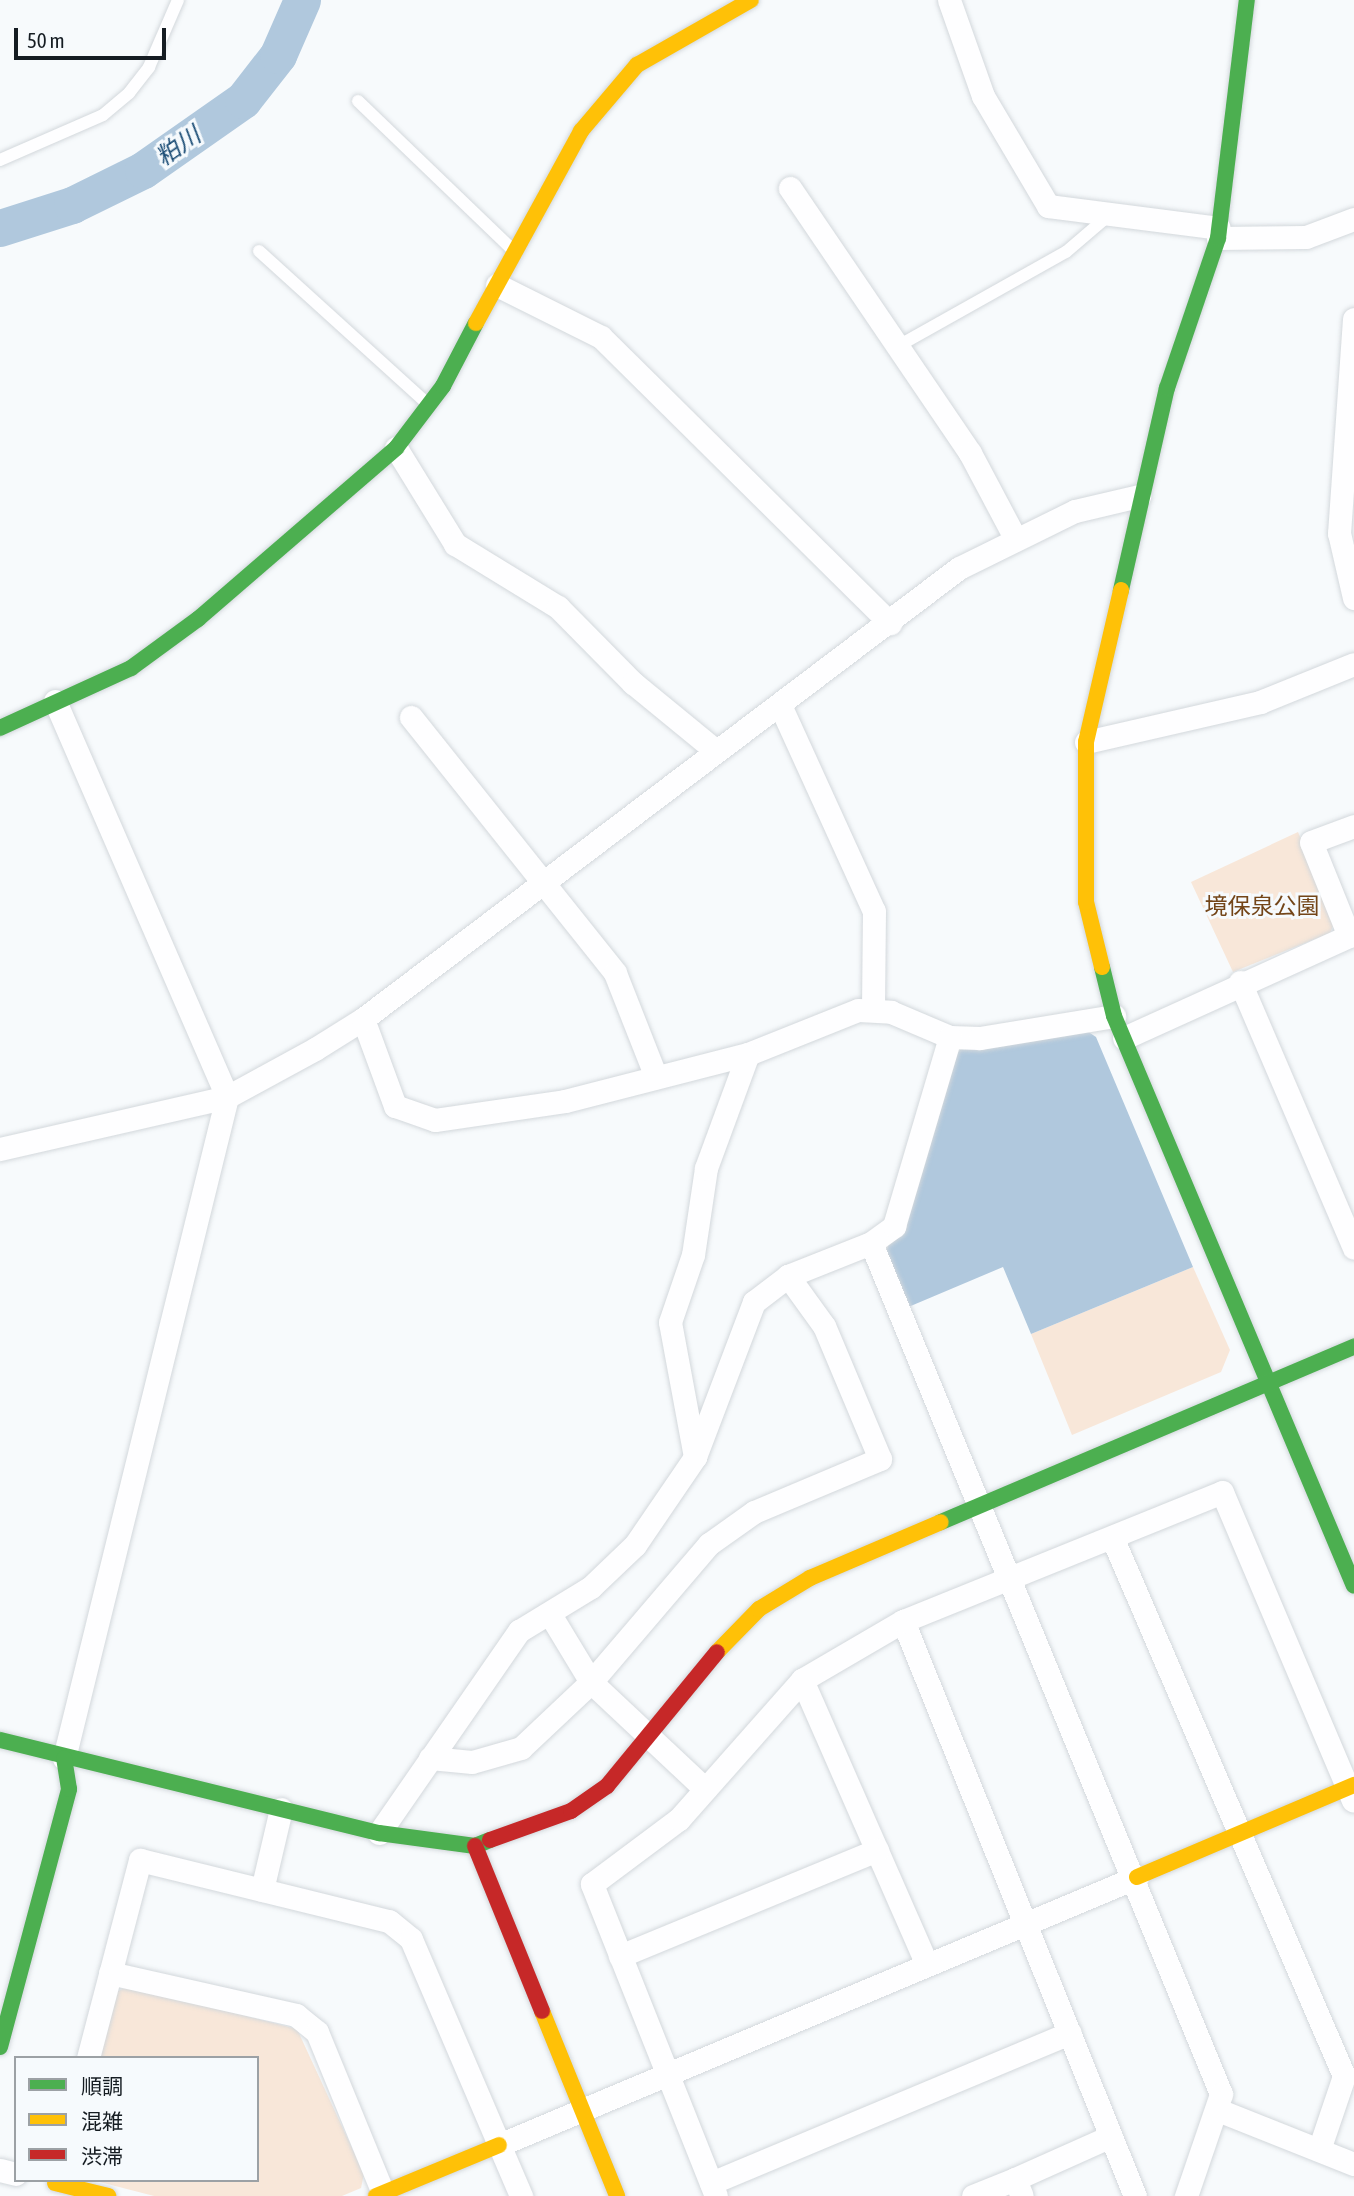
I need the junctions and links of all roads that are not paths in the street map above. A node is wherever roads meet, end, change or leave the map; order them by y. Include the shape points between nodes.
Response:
1 (178, 0) edge
2 (751, 0) edge
3 (949, 0) edge
4 (1247, 0) edge
5 (358, 102) dead end
6 (0, 160) edge
7 (790, 188) dead end
8 (1108, 216) junction
9 (1354, 219) edge
10 (1219, 233) junction
11 (514, 250) junction
12 (259, 251) dead end
13 (497, 285) junction
14 (1354, 319) edge
15 (900, 345) junction
16 (429, 405) junction
17 (396, 448) junction
18 (1139, 496) junction
19 (1014, 536) junction
20 (1354, 598) edge
21 (890, 623) junction
22 (1354, 664) edge
23 (55, 701) junction
24 (780, 705) junction
25 (411, 717) dead end
26 (0, 728) edge
27 (1086, 742) junction
28 (716, 751) junction
29 (1354, 826) edge
30 (539, 884) junction
31 (1351, 942) edge
32 (1240, 982) junction
33 (873, 1008) junction
34 (1114, 1016) junction
35 (363, 1019) junction
36 (950, 1037) junction
37 (1124, 1038) junction
38 (748, 1054) junction
39 (656, 1077) junction
40 (227, 1097) junction
41 (0, 1149) edge
42 (1347, 1210) edge
43 (871, 1243) junction
44 (1354, 1248) edge
45 (788, 1276) junction
46 (1354, 1347) edge
47 (1269, 1385) junction
48 (695, 1457) junction
49 (977, 1505) junction
50 (1112, 1537) junction
51 (1009, 1579) junction
52 (1354, 1586) edge
53 (551, 1616) junction
54 (903, 1621) junction
55 (802, 1680) junction
56 (591, 1682) junction
57 (648, 1736) junction
58 (0, 1741) edge
59 (64, 1758) junction
60 (430, 1758) junction
61 (704, 1788) junction
62 (1352, 1792) edge
63 (281, 1809) junction
64 (1242, 1832) junction
65 (379, 1833) junction
66 (475, 1846) junction
67 (877, 1850) junction
68 (1137, 1877) junction
69 (262, 1890) junction
70 (1026, 1922) junction
71 (620, 1956) junction
72 (926, 1964) junction
73 (110, 1973) junction
74 (1070, 2033) junction
75 (0, 2047) edge
76 (89, 2056) edge
77 (666, 2073) junction
78 (582, 2106) junction
79 (1218, 2110) junction
80 (1111, 2136) junction
81 (499, 2145) junction
82 (1319, 2150) junction
83 (1354, 2164) edge
84 (51, 2185) edge
85 (1018, 2188) edge
86 (713, 2189) edge
87 (380, 2195) edge
88 (108, 2196) edge
89 (520, 2196) edge
90 (617, 2196) edge
91 (973, 2196) edge
92 (1135, 2196) edge
93 (1186, 2196) edge

1 - 6 lane via 149,66 129,93 103,115
2 - 11 street via 637,65 581,131
3 - 8 street via 983,96 1037,195 1059,212
4 - 10 street
5 - 11 lane
7 - 15 street
8 - 10 street
8 - 15 lane via 1066,252
9 - 10 street via 1306,237
10 - 18 street via 1167,388
11 - 13 street
12 - 16 lane
13 - 16 street
13 - 21 street via 601,337
14 - 20 street via 1339,533
15 - 19 street
16 - 17 street
17 - 23 street via 198,620 131,667
17 - 28 street via 455,544 558,607 633,683
18 - 19 street via 1075,511
18 - 27 street
19 - 21 street
21 - 24 street
22 - 27 street via 1260,702
23 - 26 street
23 - 40 street
24 - 28 street
24 - 33 street via 874,911
25 - 30 street via 466,781
27 - 34 street via 1086,902
28 - 30 street
29 - 31 street via 1311,842
30 - 35 street
30 - 39 street via 615,973
31 - 32 street
32 - 37 street
32 - 42 street
33 - 36 street
33 - 38 street
34 - 36 street
34 - 37 street
35 - 39 street via 395,1106 435,1120 565,1101
35 - 40 street
36 - 43 street via 894,1226
37 - 47 street
38 - 39 street
38 - 48 street via 706,1168 693,1255 670,1322
40 - 41 street
40 - 59 street
42 - 44 street
43 - 45 street
43 - 49 street
45 - 48 street via 754,1302
45 - 56 street via 824,1326 880,1459 754,1512 709,1544
46 - 47 street
47 - 49 street
47 - 52 street
48 - 53 street via 635,1545
49 - 51 street
49 - 57 street via 810,1578 759,1609
50 - 51 street
50 - 62 street via 1222,1492
50 - 64 street
51 - 54 street
51 - 68 street
53 - 56 street
53 - 60 street via 519,1631
54 - 55 street
54 - 70 street
55 - 61 street
55 - 67 street
56 - 57 street
56 - 60 street via 521,1748 472,1762
57 - 61 street
57 - 66 street via 607,1786 571,1811
58 - 59 street
59 - 63 street
59 - 75 street via 69,1789
60 - 65 street
61 - 71 street via 679,1819 592,1884
62 - 64 street
63 - 65 street
63 - 69 street
64 - 68 street
64 - 82 street via 1345,2076
65 - 66 street
66 - 78 street
67 - 71 street
67 - 72 street
68 - 70 street
68 - 79 street via 1221,2094
69 - 73 street via 140,1860
69 - 81 street via 402,1928
70 - 72 street
70 - 74 street
71 - 77 street
72 - 77 street
73 - 76 street
73 - 87 street via 296,2015 317,2032
74 - 80 street
74 - 86 street
77 - 78 street
77 - 86 street
78 - 81 street
78 - 90 street
79 - 82 street
79 - 93 street
80 - 85 street
80 - 92 street
81 - 87 street
81 - 89 street
82 - 83 street
84 - 88 street
85 - 91 street

